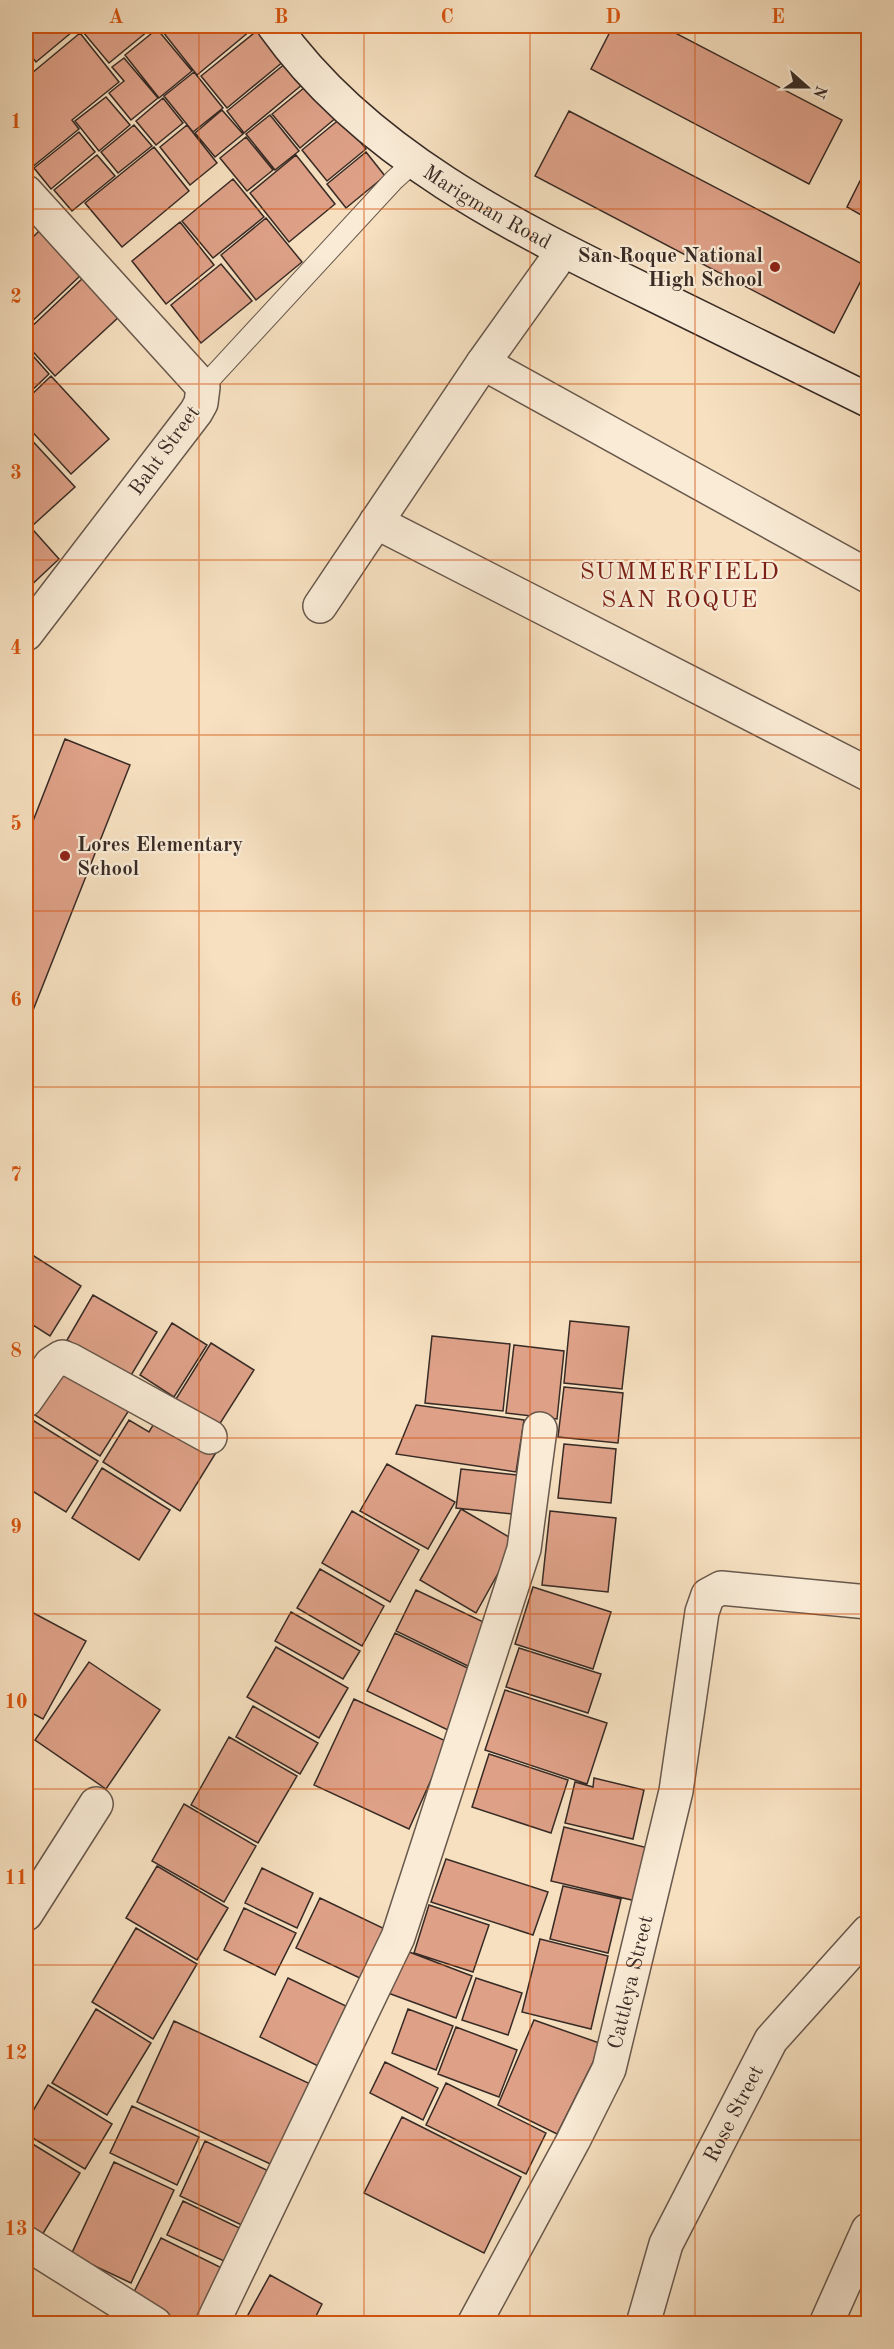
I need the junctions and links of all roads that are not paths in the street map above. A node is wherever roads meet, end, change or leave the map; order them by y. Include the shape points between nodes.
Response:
1 (274, 26) edge
2 (414, 162) junction
3 (28, 199) edge
4 (563, 251) junction
5 (483, 363) junction
6 (203, 387) junction
7 (868, 400) edge
8 (376, 522) junction
9 (868, 576) edge
10 (320, 606) dead end
11 (26, 634) edge
12 (868, 774) edge
13 (26, 1400) edge
14 (540, 1429) dead end
15 (210, 1437) dead end
16 (868, 1602) edge
17 (96, 1804) dead end
18 (26, 1914) edge
19 (868, 1932) edge
20 (868, 2230) edge
21 (26, 2243) edge
22 (155, 2324) edge
23 (212, 2324) edge
24 (474, 2324) edge
25 (643, 2324) edge
26 (826, 2324) edge

1 - 2 street, Marigman Road via 323,83 379,136
2 - 4 street, Marigman Road
2 - 6 lane
3 - 6 street, Baht Street
4 - 5 street
4 - 7 street, Marigman Road
5 - 8 street
5 - 9 street
6 - 11 street, Baht Street via 196,412
8 - 10 street
8 - 12 street
13 - 15 street via 51,1364 62,1357
14 - 23 street via 524,1549 398,1936
16 - 24 street, Cattleya Street via 721,1588 708,1595 702,1612 676,1791 609,2069
17 - 18 street
19 - 25 street, Rose Street via 771,2040 666,2244
20 - 26 street
21 - 22 street

